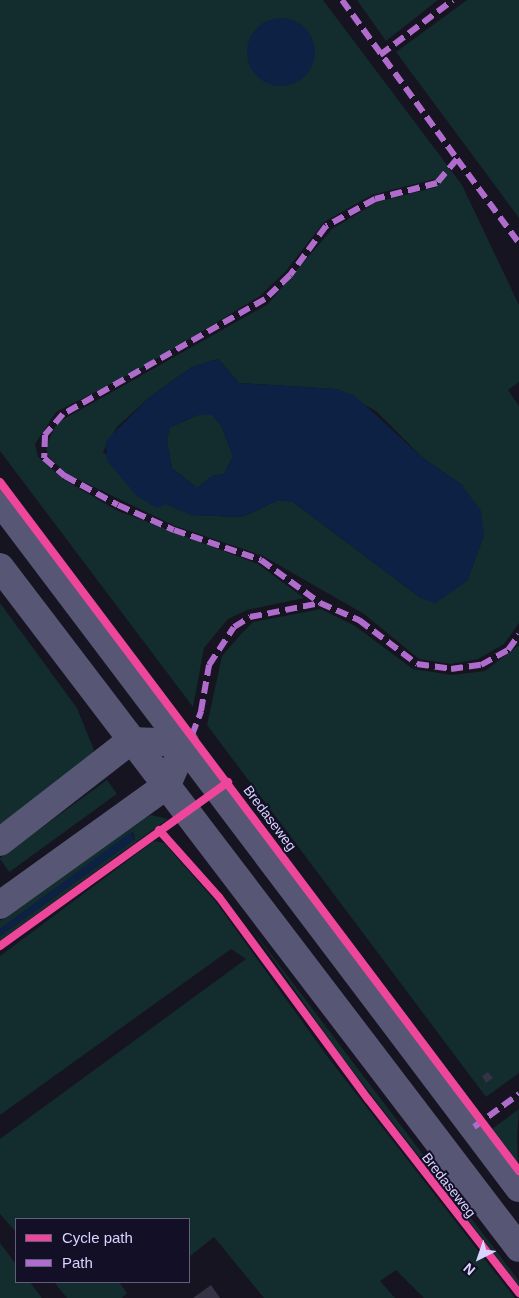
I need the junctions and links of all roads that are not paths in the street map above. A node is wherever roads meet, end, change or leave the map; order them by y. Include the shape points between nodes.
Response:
1 (0, 501) edge
2 (0, 567) edge
3 (130, 741) junction
4 (184, 743) junction
5 (167, 785) junction
6 (0, 842) edge
7 (0, 905) edge
8 (519, 1188) edge
9 (519, 1248) edge

1 - 4 main road, Bredaseweg
2 - 3 main road, Bredaseweg
3 - 4 main road
3 - 5 main road, Bredaseweg
3 - 6 main road
4 - 5 main road
4 - 8 main road, Bredaseweg
5 - 7 main road
5 - 9 main road, Bredaseweg

